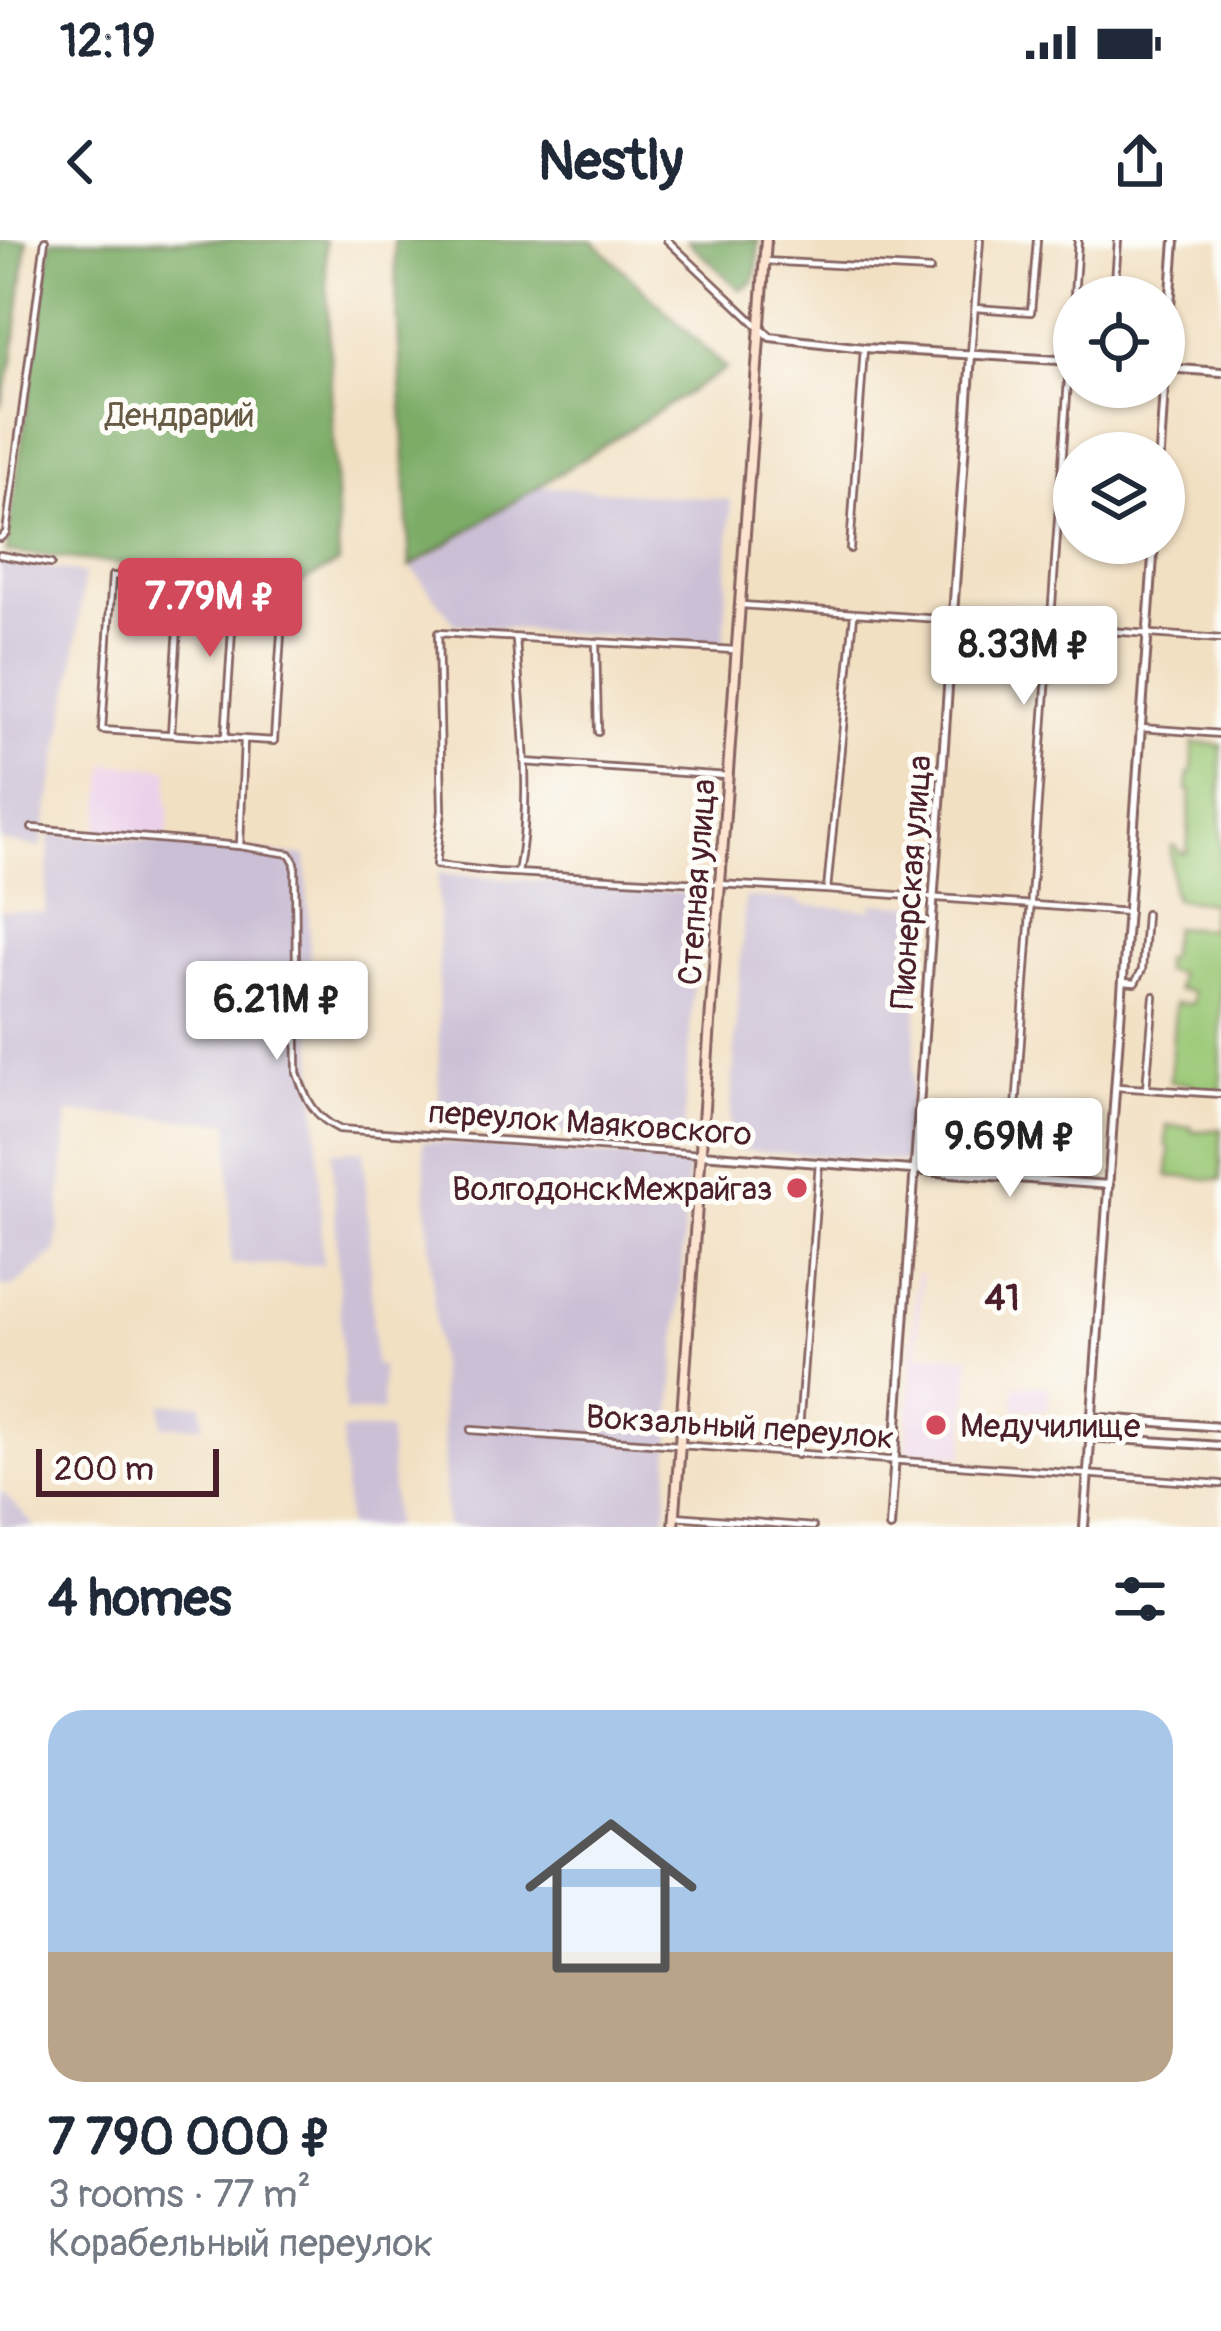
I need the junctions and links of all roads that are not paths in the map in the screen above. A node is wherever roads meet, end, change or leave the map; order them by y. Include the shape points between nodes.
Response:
1 (45, 240) edge
2 (667, 240) edge
3 (766, 240) edge
4 (980, 240) edge
5 (1037, 240) edge
6 (1078, 240) edge
7 (1118, 240) edge
8 (1175, 240) edge
9 (764, 261) junction
10 (930, 270) dead end
11 (1076, 276) edge
12 (1115, 276) edge
13 (1171, 276) edge
14 (975, 308) junction
15 (760, 328) junction
16 (864, 348) junction
17 (971, 355) junction
18 (1053, 360) edge
19 (1185, 369) edge
20 (1221, 372) edge
21 (1068, 408) edge
22 (0, 538) edge
23 (850, 549) dead end
24 (0, 555) edge
25 (51, 564) dead end
26 (1153, 564) edge
27 (181, 581) junction
28 (235, 584) junction
29 (738, 605) junction
30 (854, 613) junction
31 (952, 621) junction
32 (1050, 627) junction
33 (1148, 635) junction
34 (516, 639) junction
35 (1221, 639) edge
36 (596, 643) junction
37 (736, 650) junction
38 (1141, 728) junction
39 (598, 732) dead end
40 (171, 734) junction
41 (1221, 734) edge
42 (225, 738) junction
43 (244, 739) junction
44 (524, 762) junction
45 (728, 776) junction
46 (32, 827) dead end
47 (240, 846) junction
48 (518, 873) junction
49 (720, 884) junction
50 (826, 890) junction
51 (932, 897) junction
52 (1030, 904) junction
53 (1129, 912) junction
54 (1146, 914) dead end
55 (1124, 982) junction
56 (1154, 996) dead end
57 (1117, 1087) junction
58 (1146, 1089) junction
59 (1221, 1094) edge
60 (700, 1154) junction
61 (819, 1163) junction
62 (915, 1171) junction
63 (1011, 1178) junction
64 (1109, 1185) junction
65 (1090, 1417) junction
66 (1175, 1423) junction
67 (1221, 1427) edge
68 (471, 1430) dead end
69 (1089, 1436) junction
70 (1174, 1443) junction
71 (680, 1446) junction
72 (1221, 1446) edge
73 (797, 1454) junction
74 (894, 1461) junction
75 (1088, 1474) junction
76 (1221, 1484) edge
77 (675, 1516) junction
78 (674, 1527) edge
79 (813, 1527) edge
80 (890, 1527) edge
81 (1084, 1527) edge

1 - 22 street
2 - 15 street
3 - 9 main road, Степная улица
4 - 14 street, Пионерская улица
5 - 14 street via 1031,312
6 - 11 street
7 - 12 street
8 - 13 street
9 - 10 street
9 - 15 main road, Степная улица
14 - 17 street, Пионерская улица
15 - 16 street via 770,337
15 - 29 main road, Степная улица
16 - 17 street
16 - 23 street
17 - 18 street
17 - 31 street, Пионерская улица
19 - 20 street
21 - 32 street
24 - 25 street
26 - 33 street
27 - 28 street
27 - 40 street
27 - 40 street via 112,577 102,730
28 - 42 street
28 - 43 street via 284,588 274,741
29 - 30 street
29 - 37 main road, Степная улица
30 - 31 street
30 - 50 street
31 - 32 street
31 - 51 street, Пионерская улица
32 - 33 street
32 - 52 street
33 - 35 street
33 - 38 street
34 - 36 street
34 - 44 street
34 - 48 street via 438,633 436,865
36 - 37 street
36 - 39 street
37 - 45 main road, Степная улица
38 - 41 street
38 - 53 street
40 - 42 street
42 - 43 street
43 - 47 street
44 - 45 street
44 - 48 street
45 - 49 main road, Степная улица
46 - 47 street, переулок Маяковского
47 - 60 street, переулок Маяковского via 286,851 296,863 297,1073 328,1124
48 - 49 street
49 - 50 street
49 - 60 main road, Степная улица
50 - 51 street
51 - 52 street
51 - 62 street, Пионерская улица
52 - 53 street
52 - 63 street
53 - 55 street
54 - 55 street via 1142,970 1135,983
55 - 57 street
56 - 58 street
57 - 58 street
57 - 64 street
58 - 59 street
60 - 61 street, переулок Маяковского
60 - 71 main road, Степная улица
61 - 62 street, переулок Маяковского
61 - 73 street
62 - 63 street, переулок Маяковского
62 - 74 street, Пионерская улица
63 - 64 street, переулок Маяковского
64 - 65 street
65 - 66 street
65 - 69 street
66 - 67 street
66 - 70 street via 1167,1432
68 - 71 street, Вокзальный переулок
69 - 70 street
69 - 75 street
70 - 72 street
71 - 73 street, Вокзальный переулок
71 - 77 main road, Степная улица
73 - 74 street, Вокзальный переулок
74 - 75 street, Вокзальный переулок
74 - 80 street, Пионерская улица
75 - 76 street, Вокзальный переулок
75 - 81 street
77 - 78 main road, Степная улица
77 - 79 street

